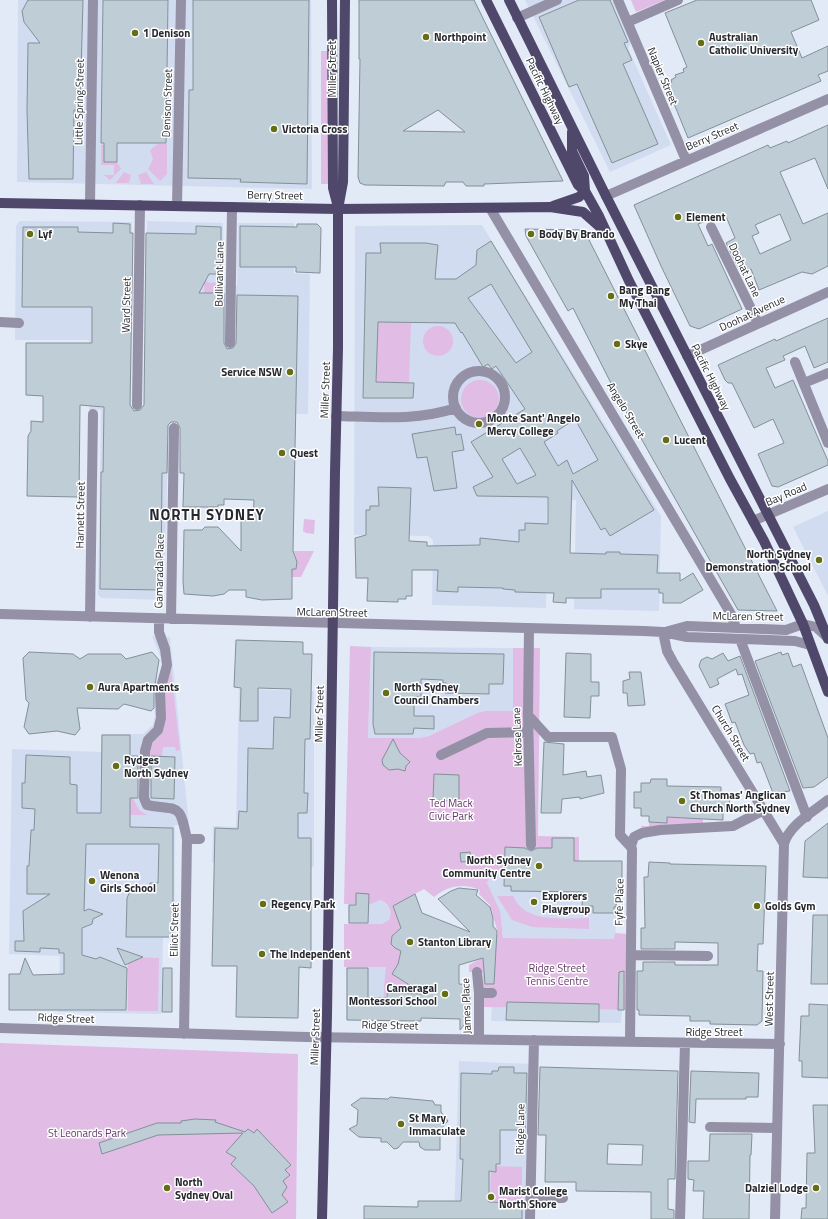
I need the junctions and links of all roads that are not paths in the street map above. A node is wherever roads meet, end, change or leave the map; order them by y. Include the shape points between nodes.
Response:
1 (93, 0) edge
2 (181, 0) edge
3 (332, 0) edge
4 (345, 0) edge
5 (486, 0) edge
6 (508, 0) edge
7 (557, 0) edge
8 (618, 0) edge
9 (678, 0) edge
10 (517, 18) junction
11 (628, 22) junction
12 (828, 99) edge
13 (572, 128) junction
14 (686, 160) junction
15 (585, 191) junction
16 (606, 196) junction
17 (0, 203) edge
18 (90, 204) junction
19 (140, 205) junction
20 (177, 206) junction
21 (232, 207) junction
22 (490, 208) junction
23 (550, 208) junction
24 (338, 209) junction
25 (711, 227) dead end
26 (607, 234) junction
27 (828, 292) edge
28 (0, 322) edge
29 (19, 323) dead end
30 (758, 323) junction
31 (230, 343) dead end
32 (687, 356) junction
33 (795, 362) dead end
34 (828, 373) edge
35 (804, 383) junction
36 (140, 400) dead end
37 (456, 408) junction
38 (93, 414) dead end
39 (336, 416) junction
40 (174, 428) dead end
41 (828, 443) edge
42 (828, 489) edge
43 (768, 515) junction
44 (753, 521) junction
45 (0, 614) edge
46 (90, 616) junction
47 (159, 619) junction
48 (171, 619) junction
49 (333, 624) junction
50 (803, 624) junction
51 (736, 628) junction
52 (529, 629) junction
53 (663, 632) junction
54 (828, 638) edge
55 (740, 639) junction
56 (810, 645) junction
57 (828, 692) edge
58 (528, 715) junction
59 (528, 732) junction
60 (441, 755) dead end
61 (828, 800) edge
62 (764, 810) junction
63 (807, 817) junction
64 (187, 839) junction
65 (200, 839) dead end
66 (784, 844) junction
67 (531, 845) dead end
68 (631, 848) junction
69 (631, 955) junction
70 (708, 956) dead end
71 (477, 972) dead end
72 (480, 993) junction
73 (492, 993) dead end
74 (0, 1028) edge
75 (184, 1034) junction
76 (327, 1037) junction
77 (479, 1039) junction
78 (534, 1040) junction
79 (630, 1042) junction
80 (685, 1044) junction
81 (780, 1044) junction
82 (710, 1127) dead end
83 (777, 1128) junction
84 (531, 1198) junction
85 (563, 1198) dead end
86 (322, 1219) edge
87 (530, 1219) edge
88 (680, 1219) edge
89 (775, 1219) edge

1 - 18 street, Little Spring Street
2 - 20 street, Denison Street
3 - 24 main road, Miller Street via 333,188
4 - 24 main road, Miller Street via 343,182
5 - 15 main road, Pacific Highway via 578,185
6 - 10 main road, Pacific Highway
7 - 10 street
8 - 11 street, Napier Street
9 - 11 street
10 - 13 main road, Pacific Highway
11 - 14 street, Napier Street
12 - 14 street, Berry Street
13 - 15 main road, Pacific Highway via 572,151 584,176
13 - 16 main road, Pacific Highway
14 - 16 street, Berry Street
15 - 23 main road, Berry Street via 579,197
15 - 26 main road, Pacific Highway
16 - 32 main road, Pacific Highway
17 - 18 main road, Berry Street
18 - 19 main road, Berry Street
19 - 20 main road, Berry Street
19 - 36 street, Ward Street
20 - 21 main road, Berry Street
21 - 24 main road, Berry Street
21 - 31 street, Bullivant Lane
22 - 23 main road, Berry Street
22 - 24 main road, Berry Street
22 - 51 street, Angelo Street via 732,614
23 - 26 main road, Berry Street via 583,212
24 - 39 main road, Miller Street
25 - 30 street, Doohat Lane
26 - 44 main road, Pacific Highway
27 - 30 street, Doohat Avenue
28 - 29 street
30 - 32 street, Doohat Avenue
32 - 43 main road, Pacific Highway
33 - 35 street
34 - 35 street
35 - 41 street
37 - 37 street via 454,392 457,384 469,373 486,372 494,376 504,390 504,403 499,414 492,419 476,423 468,420
37 - 39 street via 418,417
38 - 46 street, Harnett Street
39 - 49 main road, Miller Street
40 - 48 street, Gamarada Place
42 - 43 street, Bay Road
43 - 44 street, Bay Road
43 - 54 main road, Pacific Highway
44 - 50 main road, Pacific Highway
45 - 46 street, McLaren Street
46 - 47 street, McLaren Street
47 - 48 street, McLaren Street
47 - 64 street, Elliot Street via 159,632 167,665 160,691 161,718 158,730 148,740 145,751 144,798 147,805 171,807 179,811
48 - 49 street, McLaren Street
49 - 52 street, McLaren Street
49 - 76 main road, Miller Street
50 - 51 street, McLaren Street via 786,630
50 - 54 street via 816,627
50 - 56 main road, Pacific Highway
51 - 53 street, McLaren Street via 687,626
52 - 53 street, McLaren Street
52 - 58 street, Kelrose Lane
53 - 55 street, McLaren Street via 687,637
53 - 62 street, Church Street via 667,651 673,662
55 - 56 street, McLaren Street via 795,641
55 - 63 street
56 - 57 main road, Pacific Highway
58 - 59 street, Kelrose Lane
58 - 68 street via 548,737 612,737 621,769 620,835
59 - 60 street via 487,733
59 - 67 street, Kelrose Lane
61 - 63 street
62 - 66 street, Church Street
62 - 68 street via 733,826 640,833 632,840
63 - 66 street via 791,830
64 - 65 street
64 - 75 street, Elliot Street
66 - 81 street, West Street
68 - 69 street, Fyfe Place
69 - 70 street
69 - 79 street, Fyfe Place
71 - 72 street, James Place
72 - 73 street
72 - 77 street, James Place
74 - 75 street, Ridge Street
75 - 76 street, Ridge Street
76 - 77 street, Ridge Street
76 - 86 main road, Miller Street
77 - 78 street, Ridge Street
78 - 79 street, Ridge Street
78 - 84 street, Ridge Lane
79 - 80 street, Ridge Street
80 - 81 street, Ridge Street
80 - 88 street
81 - 83 street, West Street
82 - 83 street
83 - 89 street, West Street
84 - 85 street
84 - 87 street, Ridge Lane

